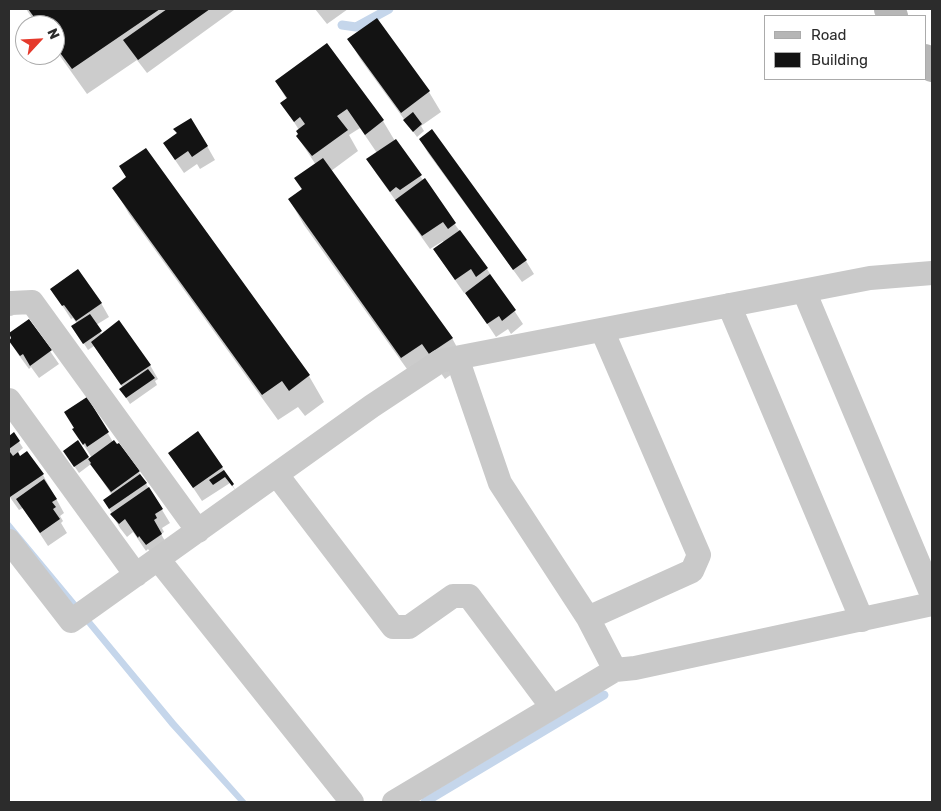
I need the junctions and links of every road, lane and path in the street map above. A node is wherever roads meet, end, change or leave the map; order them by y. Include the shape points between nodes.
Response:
1 (932, 273) edge
2 (804, 290) junction
3 (9, 304) edge
4 (729, 305) junction
5 (602, 330) junction
6 (457, 358) junction
7 (9, 400) edge
8 (277, 475) junction
9 (198, 531) junction
10 (9, 541) edge
11 (158, 559) junction
12 (136, 575) junction
13 (932, 595) edge
14 (932, 604) edge
15 (588, 618) junction
16 (862, 620) junction
17 (616, 670) junction
18 (552, 708) junction
19 (352, 802) edge
20 (394, 802) edge

1 - 2 street via 870,278
2 - 4 street
2 - 13 street
3 - 9 street via 32,302
4 - 5 street
4 - 16 street
5 - 6 street
5 - 15 street via 698,555 692,571
6 - 8 street via 440,361
6 - 15 street via 500,483
7 - 12 street
8 - 9 street
8 - 18 street via 393,628 409,627 453,596 469,596
9 - 11 street
10 - 12 street via 71,621
11 - 12 street
11 - 19 street
14 - 16 street
15 - 17 street
16 - 17 street
17 - 18 street
18 - 20 street

